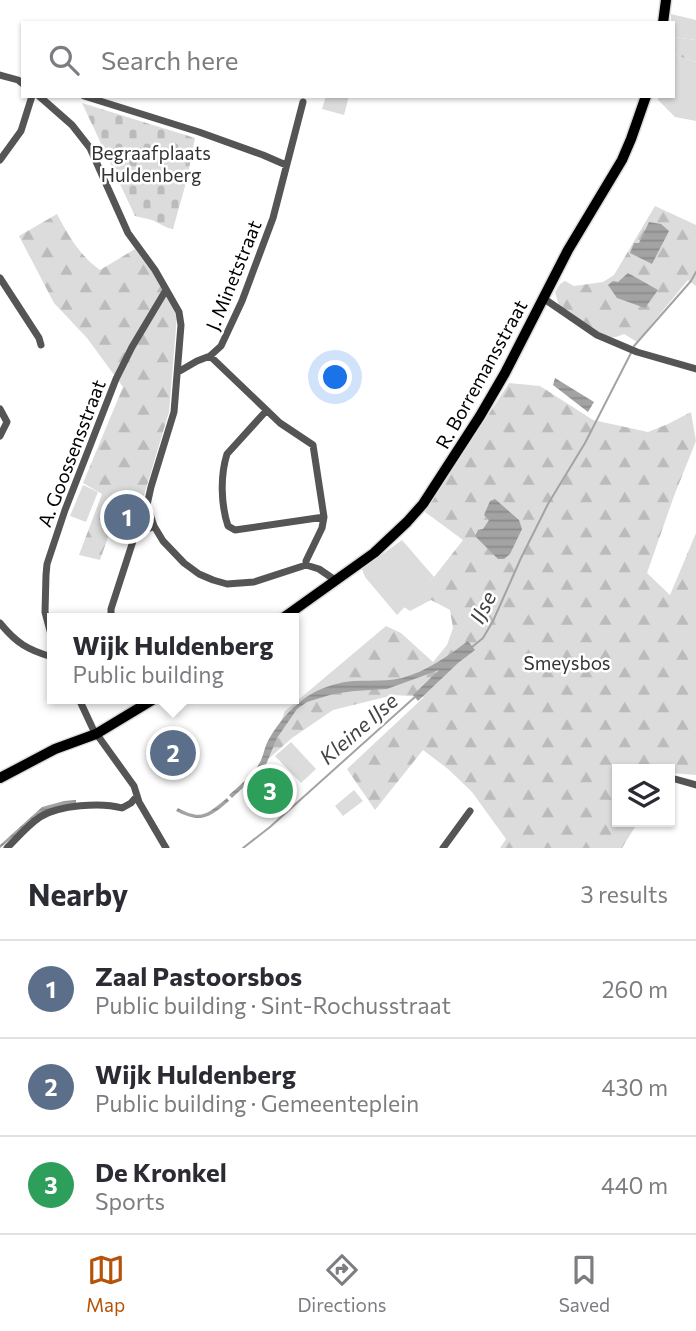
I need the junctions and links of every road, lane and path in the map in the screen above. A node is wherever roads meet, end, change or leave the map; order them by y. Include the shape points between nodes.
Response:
1 (666, 0) edge
2 (663, 21) edge
3 (0, 75) edge
4 (21, 82) edge
5 (31, 98) edge
6 (41, 98) edge
7 (90, 98) edge
8 (645, 98) edge
9 (303, 102) dead end
10 (0, 160) edge
11 (286, 165) junction
12 (0, 278) edge
13 (166, 290) junction
14 (543, 299) junction
15 (41, 345) dead end
16 (210, 356) junction
17 (696, 369) edge
18 (178, 372) junction
19 (266, 411) junction
20 (3, 416) edge
21 (0, 436) edge
22 (324, 517) junction
23 (155, 526) junction
24 (306, 565) junction
25 (331, 583) junction
26 (110, 613) edge
27 (290, 613) edge
28 (47, 622) edge
29 (0, 623) edge
30 (3, 633) edge
31 (47, 656) edge
32 (81, 704) edge
33 (143, 704) edge
34 (96, 734) junction
35 (0, 778) edge
36 (675, 779) dead end
37 (696, 785) edge
38 (137, 796) junction
39 (470, 811) dead end
40 (7, 848) edge
41 (166, 848) edge
42 (443, 848) edge

1 - 2 main road
3 - 4 street
5 - 10 street via 21,131
6 - 13 street via 90,148 128,233
7 - 11 street
8 - 14 main road, R. Borremansstraat via 622,160
9 - 11 street, J. Minetstraat
11 - 16 street, J. Minetstraat via 273,218 242,302 221,346
12 - 15 street
13 - 18 street via 179,312
13 - 28 street, A. Goossensstraat via 116,379 60,524 47,564
14 - 17 street via 597,335
14 - 25 main road, R. Borremansstraat via 480,416 423,504 388,541
16 - 18 street, J. Minetstraat
16 - 19 street
18 - 23 street via 174,412 148,498
19 - 22 street via 313,445
19 - 22 street via 227,454 222,495 227,523 235,530
20 - 21 street via 7,422
22 - 24 street
23 - 24 street via 184,563 227,584 254,582
23 - 26 street via 134,538
24 - 25 street via 319,569
25 - 27 main road, R. Borremansstraat
29 - 30 street
30 - 31 street
32 - 34 street
33 - 34 main road
34 - 35 main road
34 - 38 street
36 - 37 street
38 - 40 street via 122,808 52,811
38 - 41 street
39 - 42 street

